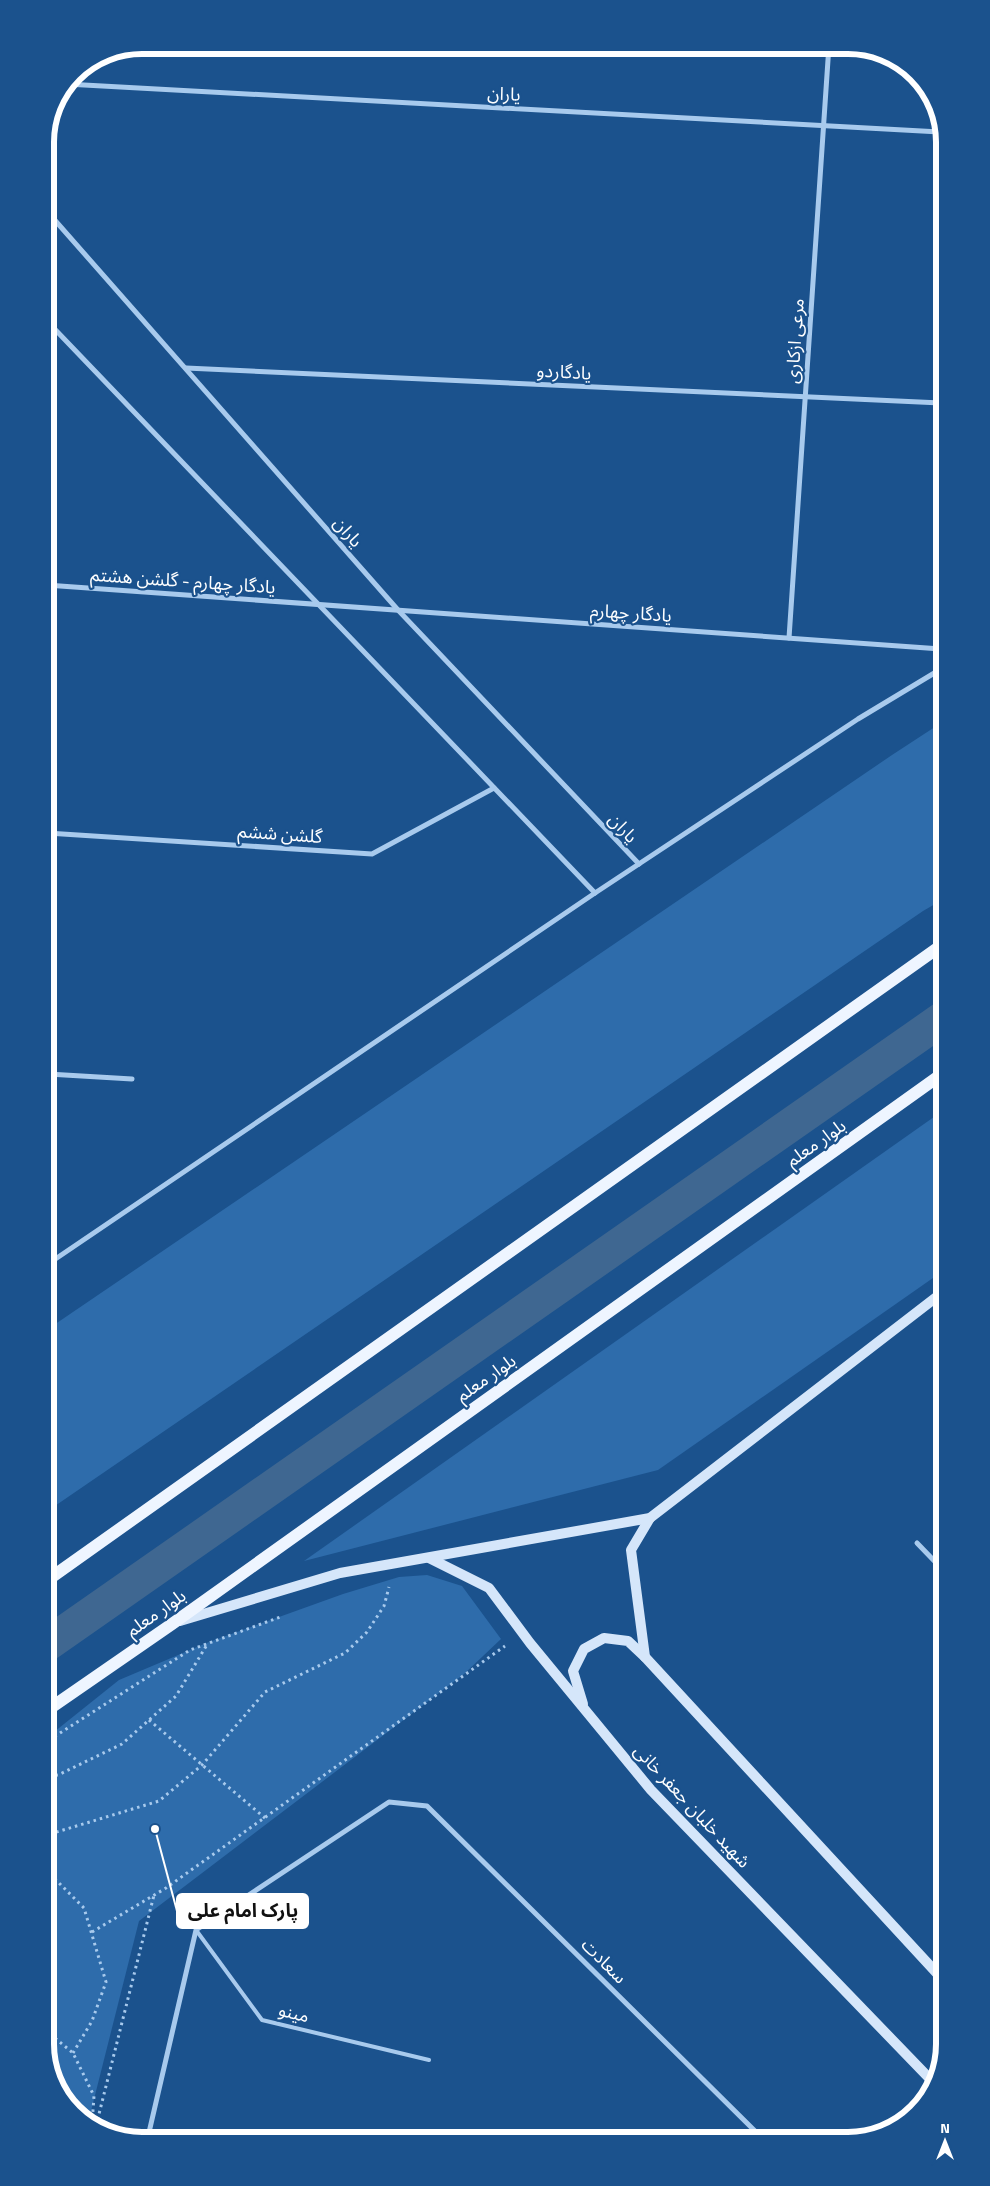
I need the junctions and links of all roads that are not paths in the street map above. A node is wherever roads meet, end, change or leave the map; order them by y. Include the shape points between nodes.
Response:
1 (828, 54) edge
2 (75, 85) edge
3 (823, 126) junction
4 (936, 132) edge
5 (54, 219) edge
6 (54, 328) edge
7 (186, 368) junction
8 (805, 397) junction
9 (936, 404) edge
10 (54, 586) edge
11 (318, 604) junction
12 (398, 610) junction
13 (789, 638) junction
14 (936, 649) edge
15 (936, 673) edge
16 (494, 788) junction
17 (54, 833) edge
18 (638, 864) junction
19 (595, 893) junction
20 (936, 949) edge
21 (54, 1074) edge
22 (132, 1078) dead end
23 (936, 1078) edge
24 (54, 1260) edge
25 (936, 1297) edge
26 (650, 1518) junction
27 (917, 1543) dead end
28 (429, 1558) junction
29 (936, 1563) edge
30 (54, 1575) edge
31 (172, 1624) junction
32 (645, 1657) junction
33 (54, 1706) edge
34 (585, 1710) junction
35 (196, 1930) junction
36 (936, 1972) edge
37 (429, 2060) dead end
38 (929, 2078) edge
39 (149, 2132) edge
40 (757, 2132) edge

1 - 3 street, مرعی ازکاری
2 - 3 street, یاران
3 - 4 street, یاران
3 - 8 street, مرعی ازکاری
5 - 7 street, یاران
6 - 11 street
7 - 8 street, یادگار‌دو
7 - 12 street, یاران
8 - 9 street, یادگار‌دو
8 - 13 street, مرعی ازکاری
10 - 11 street, یادگار چهارم - گلشن هشتم
11 - 12 street, یادگار چهارم
11 - 16 street
12 - 13 street, یادگار چهارم
12 - 18 street, یاران
13 - 14 street, یادگار چهارم
15 - 18 street via 858,719
16 - 17 street, گلشن ششم via 372,854
16 - 19 street
18 - 19 street
19 - 24 street
20 - 30 main road
21 - 22 street
23 - 31 main road, بلوار معلم
25 - 26 street
26 - 28 street
26 - 32 street via 632,1550
27 - 29 street
28 - 31 street via 340,1573
28 - 34 street, شهید خلبان جعفر خانی via 488,1588
31 - 33 main road, بلوار معلم
32 - 34 street via 628,1641 604,1638 584,1649 573,1671
32 - 36 street
34 - 38 street, شهید خلبان جعفر خانی via 651,1790
35 - 37 lane, مینو via 262,2020
35 - 39 street
35 - 40 street, سعادت via 389,1802 427,1806

